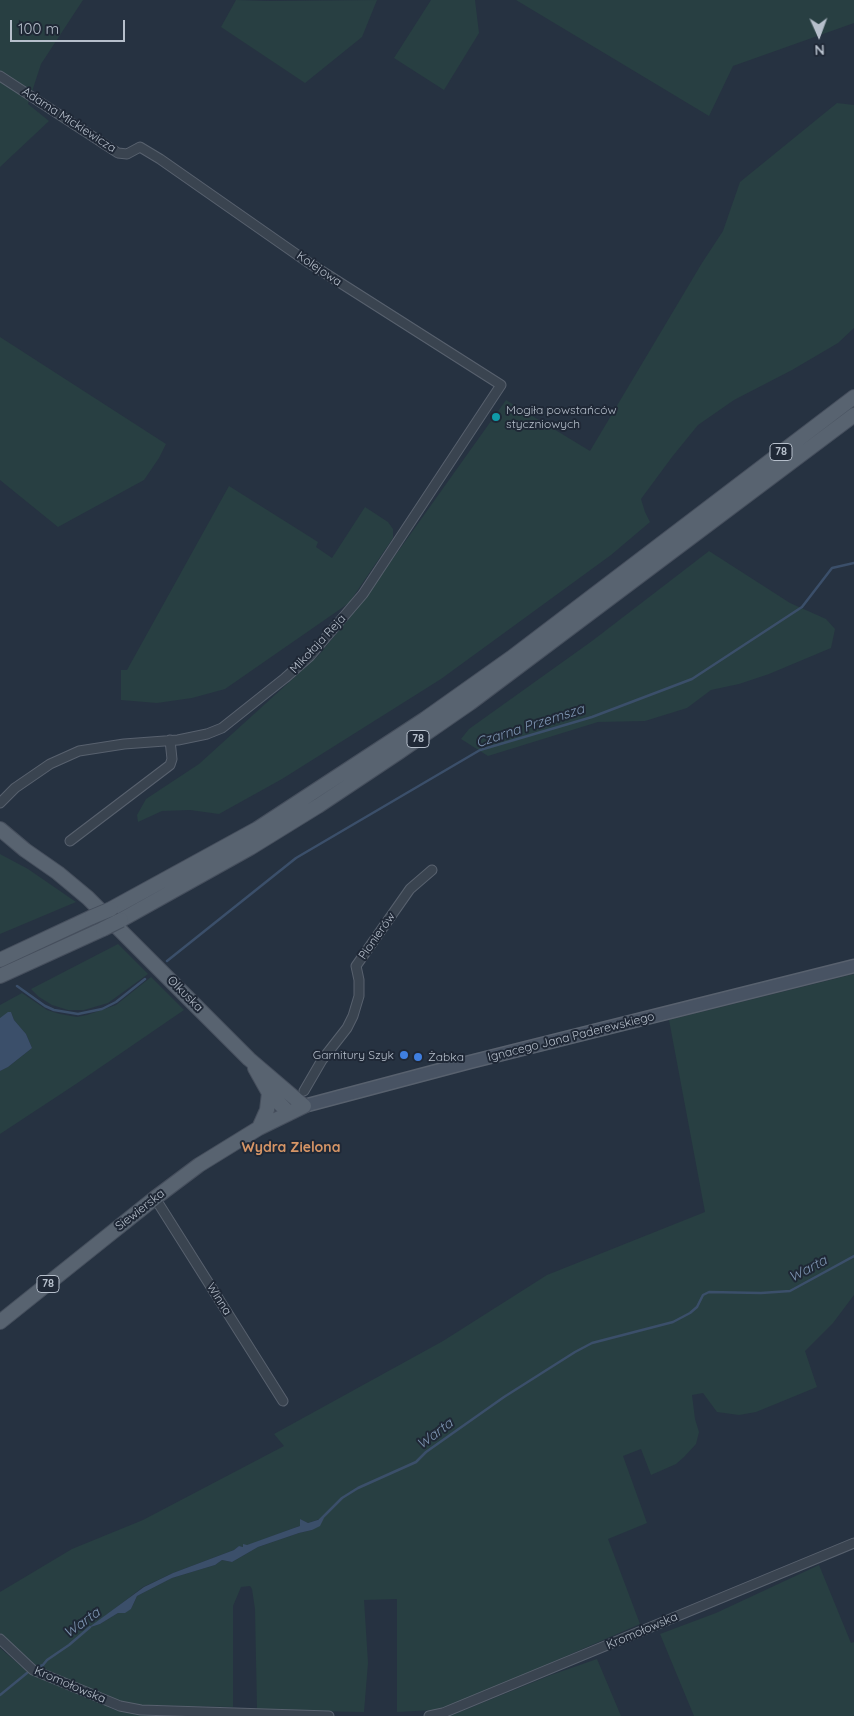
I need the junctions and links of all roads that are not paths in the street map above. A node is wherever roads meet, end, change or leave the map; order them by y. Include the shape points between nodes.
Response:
1 (0, 76) edge
2 (140, 147) joint
3 (501, 385) joint
4 (854, 397) edge
5 (854, 415) edge
6 (714, 512) junction
7 (170, 740) junction
8 (15, 788) junction
9 (0, 794) edge
10 (0, 803) edge
11 (0, 829) edge
12 (0, 839) edge
13 (70, 841) dead end
14 (25, 850) junction
15 (432, 870) dead end
16 (100, 911) junction
17 (121, 925) junction
18 (0, 960) edge
19 (854, 966) edge
20 (0, 976) edge
21 (249, 1060) junction
22 (304, 1091) dead end
23 (269, 1093) junction
24 (304, 1106) junction
25 (289, 1113) junction
26 (258, 1128) junction
27 (154, 1198) junction
28 (0, 1322) edge
29 (283, 1400) dead end
30 (854, 1543) edge
31 (0, 1639) edge
32 (329, 1716) edge
33 (429, 1716) edge

1 - 2 street, Adama Mickiewicza via 118,153 127,154
2 - 3 street, Kolejowa via 306,261
3 - 7 street, Mikołaja Reja via 363,594 310,656 222,728
4 - 6 main road, 78
5 - 6 main road, 78
6 - 16 main road, 78 via 685,525 511,658 257,829
6 - 17 main road, 78 via 697,533 470,703 318,806
7 - 8 street, Mikołaja Reja via 79,751 50,764
7 - 13 street via 170,764
8 - 9 street, Mikołaja Reja
8 - 10 street, Mikołaja Reja
11 - 14 main road
12 - 14 main road
14 - 16 main road, Olkuska via 58,873
15 - 22 street, Pionierów via 410,889 356,966 359,996 353,1016
16 - 17 main road, Olkuska
16 - 18 main road, 78
17 - 20 main road, 78, bridge via 102,929
17 - 21 main road, Olkuska
19 - 24 main road, Ignacego Jana Paderewskiego
21 - 23 main road, Olkuska
21 - 24 main road, Olkuska
23 - 25 main road, Olkuska
23 - 26 main road via 267,1110
24 - 25 main road, Ignacego Jana Paderewskiego / 78
25 - 26 main road, Siewierska / 78
26 - 27 main road, Siewierska / 78
27 - 28 main road, Siewierska / 78
27 - 29 street, Winna
30 - 33 street, Kromołowska
31 - 32 street, Kromołowska via 33,1670 120,1706 141,1710

